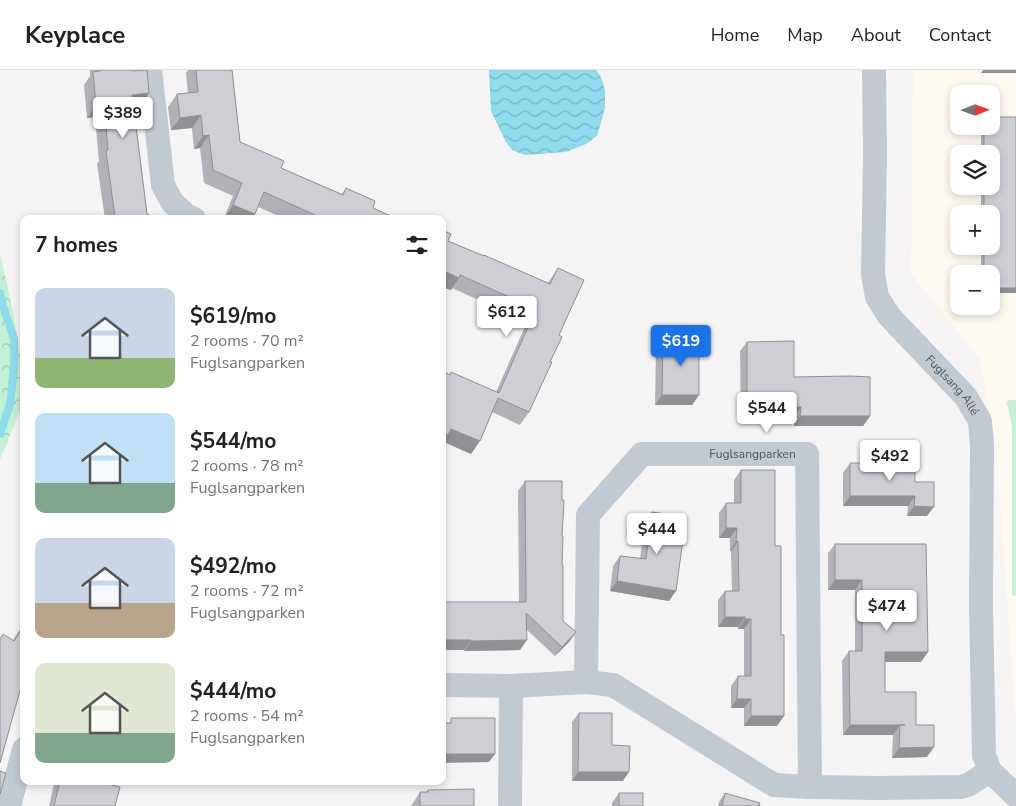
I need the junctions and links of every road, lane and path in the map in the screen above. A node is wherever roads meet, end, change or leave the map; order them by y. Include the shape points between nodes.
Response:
1 (150, 70) edge
2 (874, 70) edge
3 (186, 215) edge
4 (586, 682) junction
5 (446, 685) edge
6 (511, 686) junction
7 (20, 763) edge
8 (990, 771) junction
9 (810, 788) junction
10 (1016, 796) edge
11 (876, 797) edge
12 (9, 806) edge
13 (510, 806) edge

1 - 3 street via 163,185 172,202
2 - 8 street, Fuglsang Allé via 873,274 877,297 889,316 966,397 980,421 984,755
4 - 6 street
4 - 9 street via 612,685 774,785
4 - 9 street, Fuglsangparken via 588,515 642,454 807,454
5 - 6 street
6 - 13 street
7 - 12 street
8 - 10 street
8 - 11 street via 961,787
9 - 11 street

